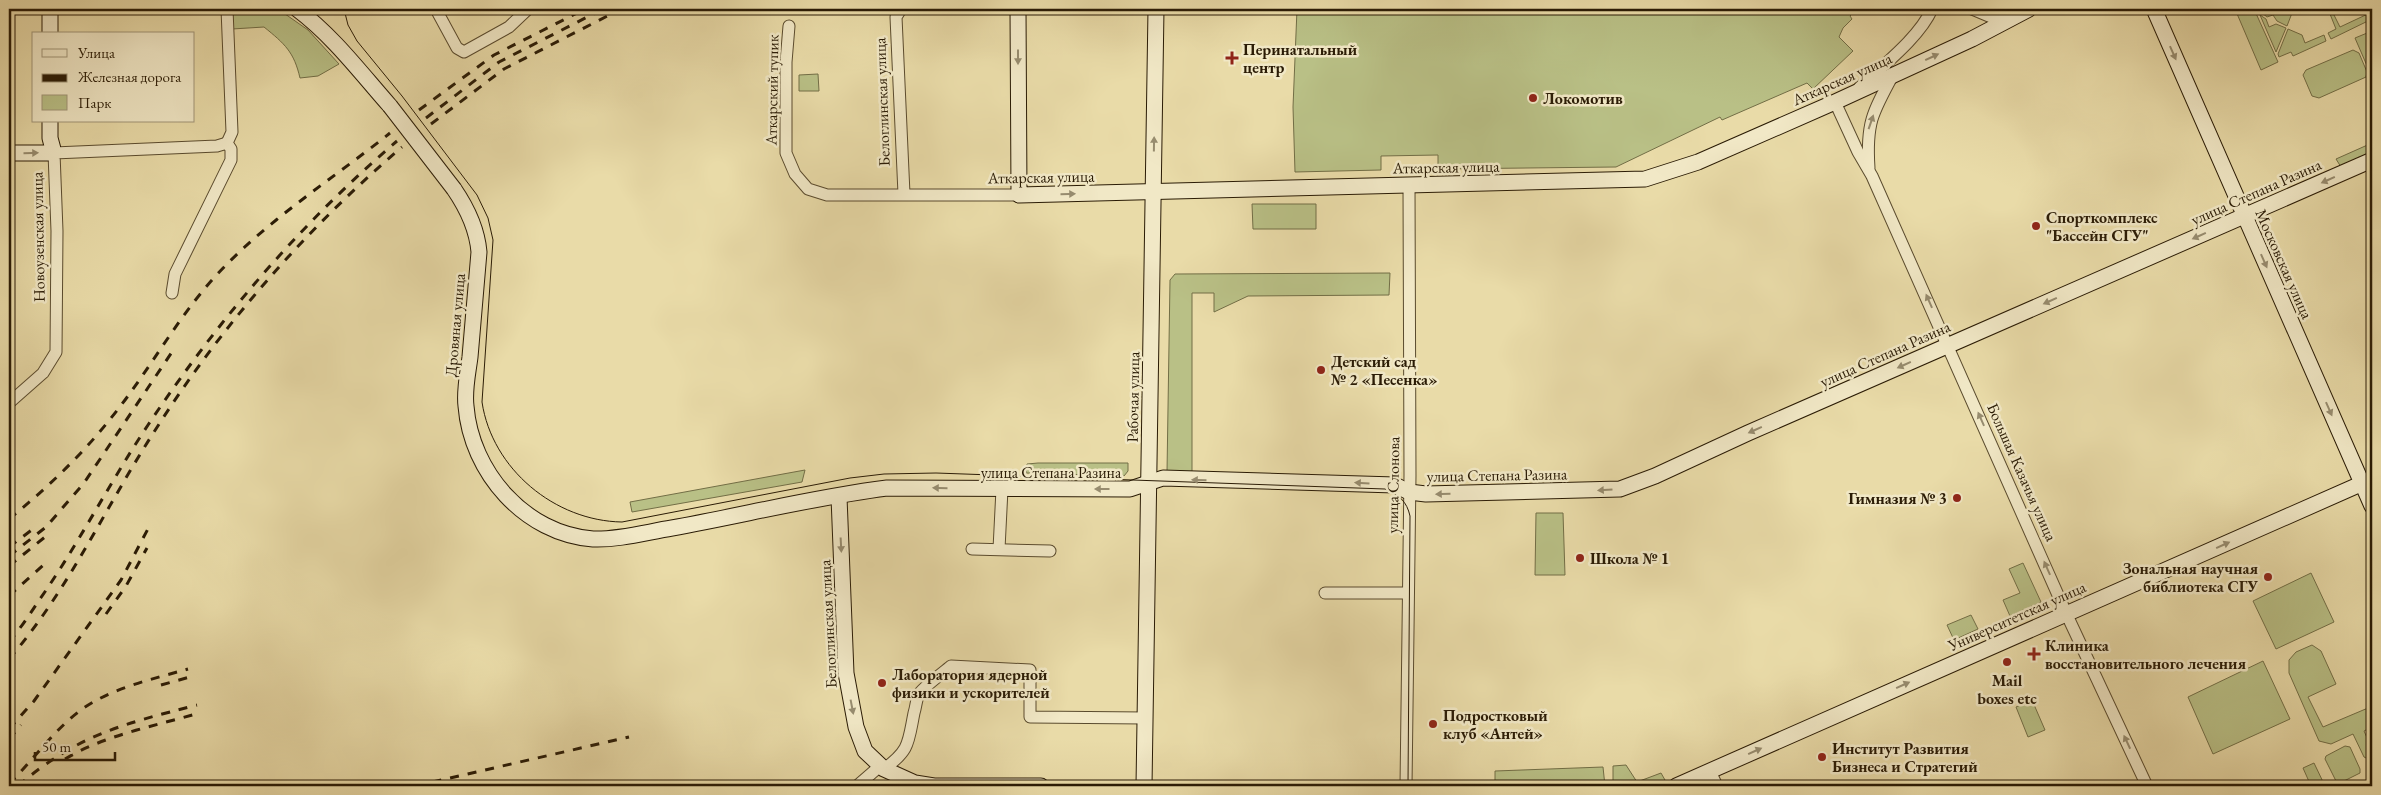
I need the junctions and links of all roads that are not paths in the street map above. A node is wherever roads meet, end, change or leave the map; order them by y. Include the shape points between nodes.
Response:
1 (50, 9) edge
2 (226, 9) edge
3 (297, 9) edge
4 (438, 9) edge
5 (528, 9) edge
6 (900, 9) edge
7 (1018, 9) edge
8 (1156, 9) edge
9 (1932, 9) edge
10 (1972, 9) edge
11 (2154, 9) edge
12 (2025, 10) edge
13 (789, 26) dead end
14 (50, 32) edge
15 (1893, 75) junction
16 (1853, 94) junction
17 (1835, 102) junction
18 (50, 122) edge
19 (227, 143) junction
20 (9, 153) edge
21 (54, 153) junction
22 (2372, 160) edge
23 (1869, 170) junction
24 (1409, 185) junction
25 (1153, 192) junction
26 (904, 194) junction
27 (827, 195) joint
28 (1019, 195) junction
29 (2244, 216) junction
30 (172, 293) dead end
31 (1949, 345) junction
32 (9, 403) edge
33 (1150, 482) junction
34 (2367, 482) edge
35 (1002, 489) junction
36 (1409, 492) junction
37 (839, 497) junction
38 (2372, 506) edge
39 (562, 533) joint
40 (972, 549) dead end
41 (999, 549) junction
42 (1050, 550) dead end
43 (1324, 593) dead end
44 (1408, 594) junction
45 (2066, 613) junction
46 (1146, 718) junction
47 (882, 767) junction
48 (1710, 771) junction
49 (857, 786) edge
50 (1041, 786) edge
51 (1144, 786) edge
52 (1406, 786) edge
53 (1676, 786) edge
54 (1717, 786) edge
55 (2147, 786) edge

1 - 14 main road
2 - 19 street via 232,132
3 - 39 main road, Дровяная улица, bridge via 314,21 341,49 390,106 470,215 479,252 466,405 477,454 488,473 522,511
4 - 5 street via 457,48 464,52 510,27
6 - 26 street, Белоглинская улица via 896,17
7 -> 28 main road
25 -> 8 main road, Рабочая улица
9 - 16 street via 1922,26
10 - 12 street via 1991,17
11 -> 29 main road, Московская улица
15 -> 12 main road, Аткарская улица via 1978,36
13 - 27 street, Аткарский тупик via 786,153 795,174 808,189
15 - 16 main road, Аткарская улица
23 -> 15 street, Большая Казачья улица via 1868,130
16 - 17 main road, Аткарская улица
17 - 23 street, Большая Казачья улица
17 - 24 main road, Аткарская улица via 1698,162 1645,179
18 - 21 main road, Новоузенская улица
19 - 21 street
19 - 30 street via 232,149 231,160 175,274
20 -> 21 main road
21 - 32 street, Новоузенская улица via 56,352 43,373
22 -> 29 main road, улица Степана Разина
31 -> 23 street, Большая Казачья улица
24 - 25 main road, Аткарская улица
24 - 36 street, улица Слонова
28 -> 25 main road, Аткарская улица
25 - 33 main road, Рабочая улица
26 - 27 street, Аткарская улица
26 - 28 street, Аткарская улица
29 -> 31 main road, улица Степана Разина
29 -> 34 main road, Московская улица
31 -> 36 main road, улица Степана Разина via 1620,489
45 -> 31 street, Большая Казачья улица
33 -> 35 main road, улица Степана Разина via 1130,489
36 -> 33 main road, улица Степана Разина via 1395,485 1351,482 1164,478
33 - 46 main road, Рабочая улица
34 - 38 main road, Московская улица
45 -> 34 main road, Университетская улица
35 -> 37 main road, улица Степана Разина via 887,488
35 - 41 street
36 - 44 street, улица Слонова
37 - 39 main road, улица Степана Разина via 622,536 594,539
37 -> 47 main road, Белоглинская улица via 849,690 859,739
40 - 41 street
41 - 42 street
43 - 44 street
44 - 52 street, улица Слонова
48 -> 45 main road, Университетская улица
55 -> 45 street, Большая Казачья улица
46 - 47 street via 1030,716 1030,670 951,666 924,687 918,696 908,745 901,757
46 - 51 main road, Рабочая улица
47 - 49 street
47 - 50 main road via 915,783 934,786
48 - 53 main road, Университетская улица
48 - 54 street

